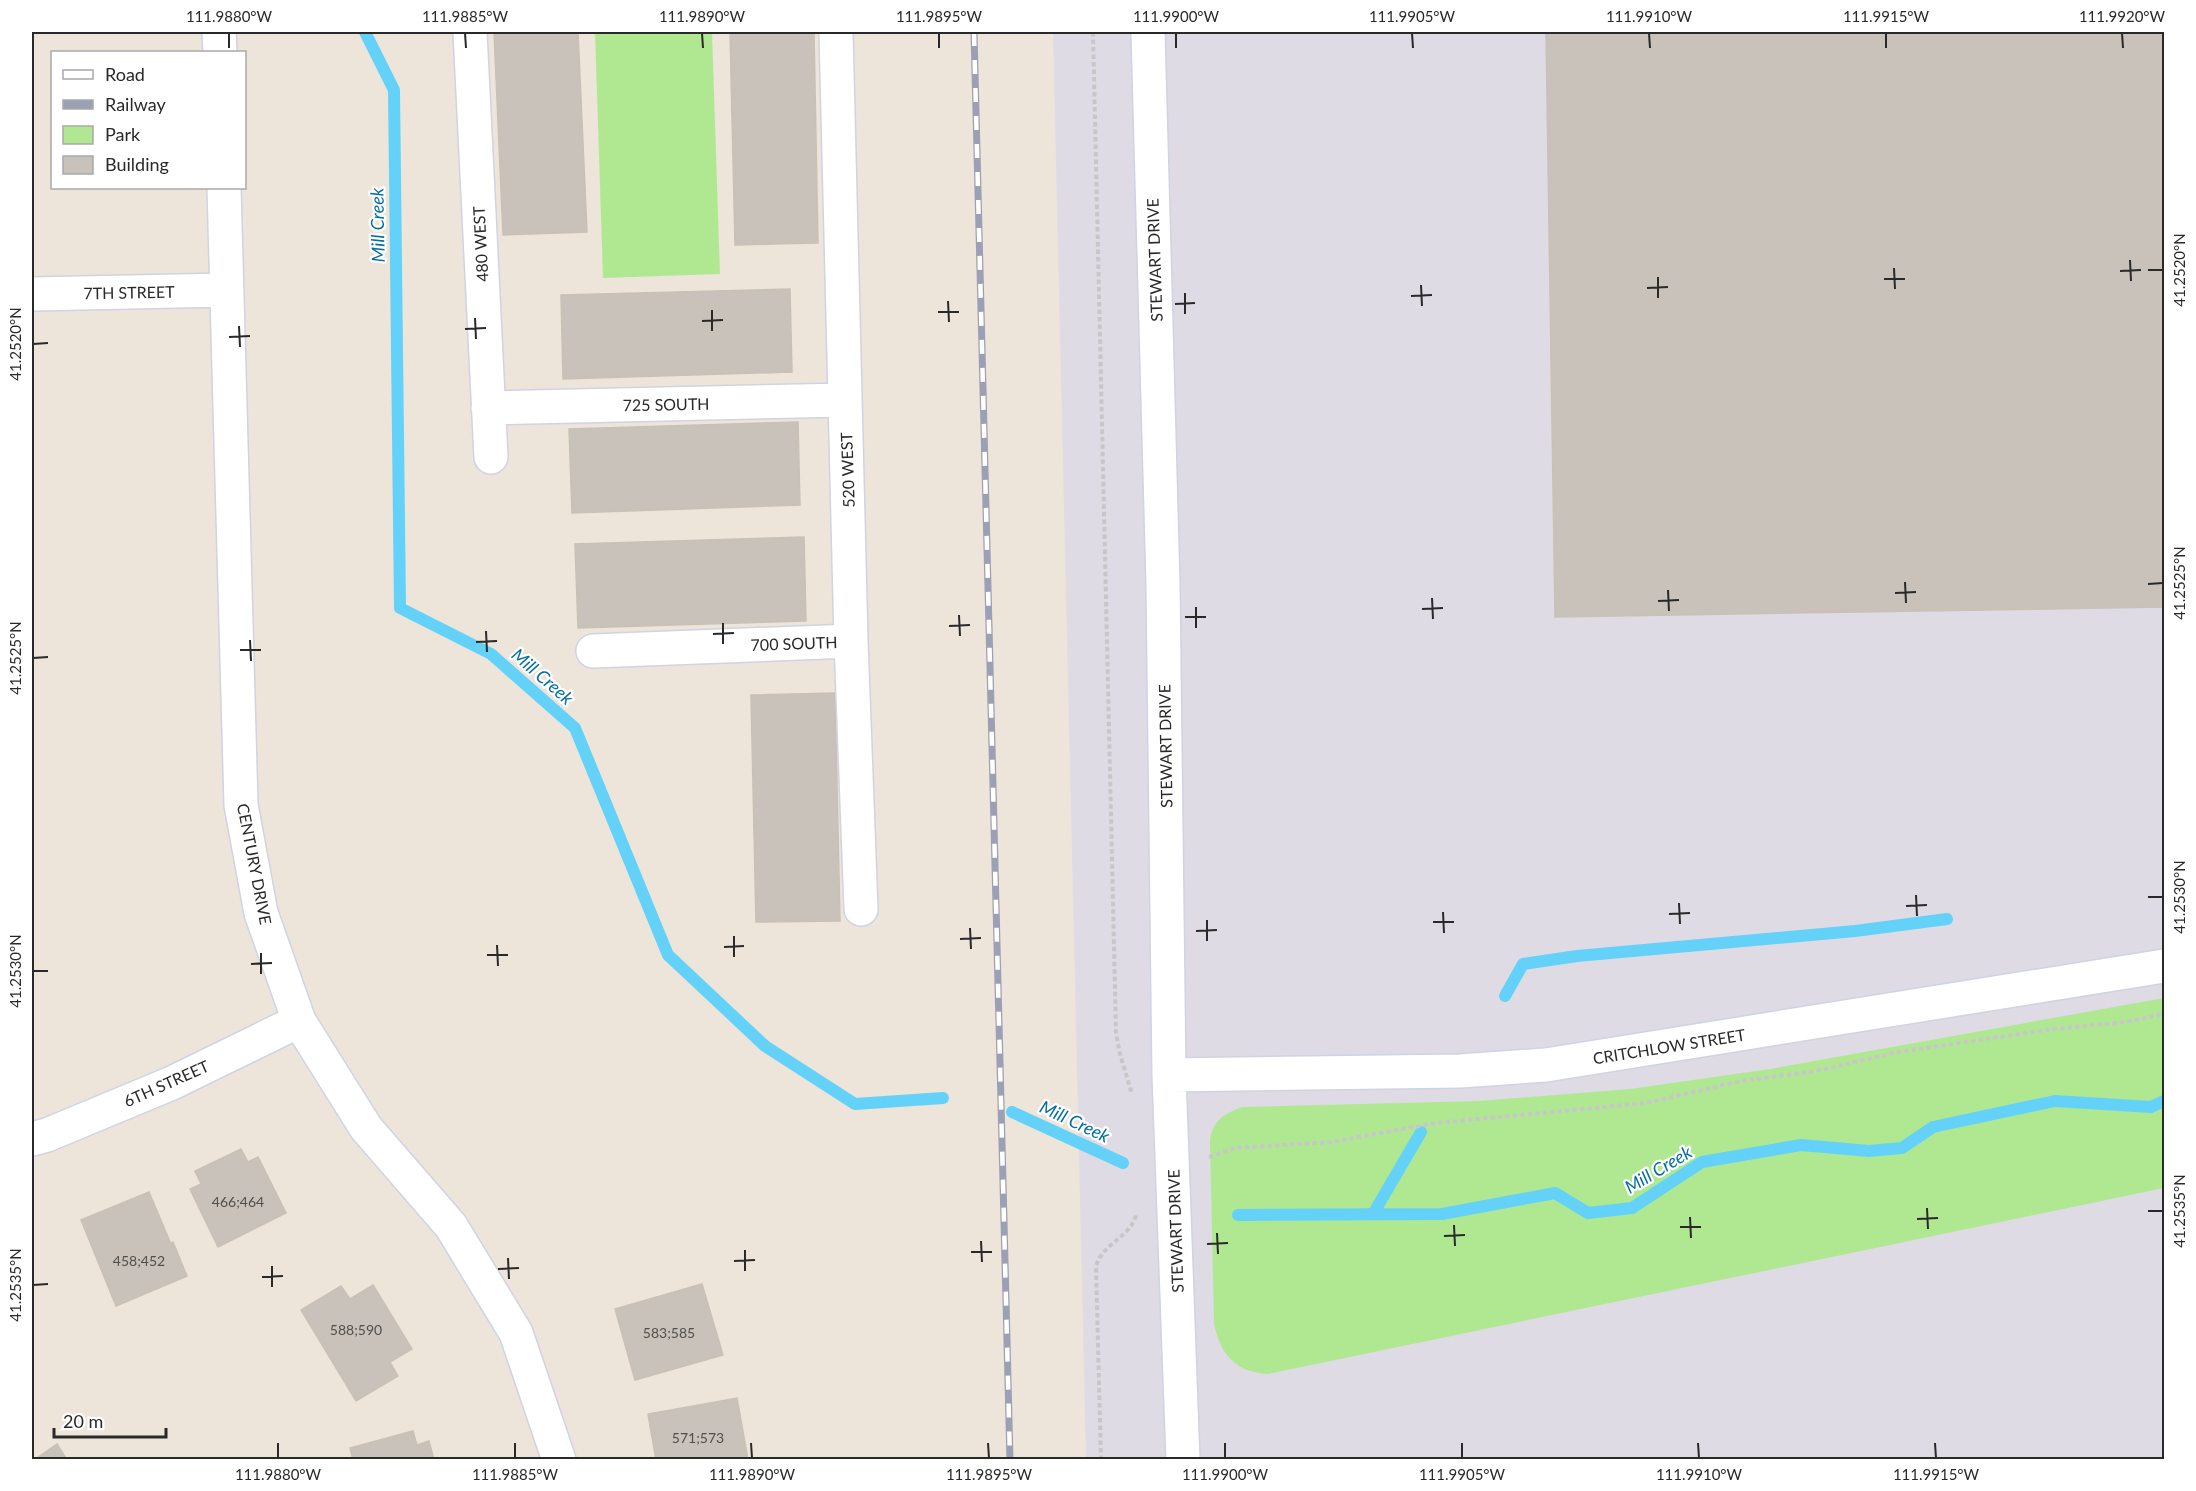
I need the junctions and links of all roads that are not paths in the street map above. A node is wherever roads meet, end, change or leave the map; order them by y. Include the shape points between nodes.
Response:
1 (219, 32) edge
2 (470, 32) edge
3 (836, 32) edge
4 (1148, 32) edge
5 (220, 51) edge
6 (224, 189) edge
7 (227, 290) junction
8 (32, 294) edge
9 (845, 400) junction
10 (488, 408) junction
11 (491, 457) dead end
12 (851, 641) junction
13 (592, 651) dead end
14 (861, 909) dead end
15 (2164, 966) edge
16 (299, 1021) junction
17 (1169, 1075) junction
18 (32, 1139) edge
19 (559, 1460) edge
20 (1183, 1460) edge

1 - 5 street
2 - 10 street, 480 WEST
3 - 9 street, 520 WEST
4 - 17 street, STEWART DRIVE via 1163,584
6 - 7 street, CENTURY DRIVE
7 - 8 street, 7TH STREET
7 - 16 street, CENTURY DRIVE via 241,805 261,913
9 - 10 street, 725 SOUTH
9 - 12 street, 520 WEST
10 - 11 street, 480 WEST
12 - 13 street, 700 SOUTH
12 - 14 street, 520 WEST
15 - 17 street, CRITCHLOW STREET via 1546,1065 1460,1071
16 - 18 street, 6TH STREET via 172,1083
16 - 19 street, CENTURY DRIVE via 366,1128 451,1227 516,1333
17 - 20 street, STEWART DRIVE

